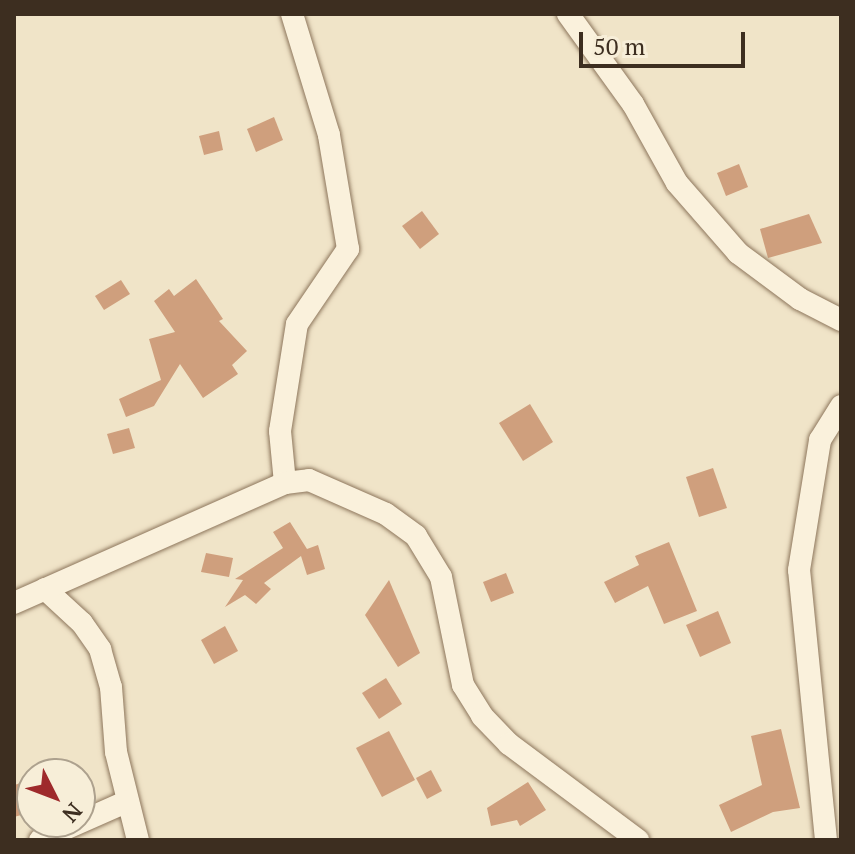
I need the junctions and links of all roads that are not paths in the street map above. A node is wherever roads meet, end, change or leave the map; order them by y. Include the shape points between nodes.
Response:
1 (292, 14) edge
2 (568, 14) edge
3 (841, 320) edge
4 (841, 406) edge
5 (285, 483) junction
6 (45, 589) junction
7 (14, 603) edge
8 (128, 801) junction
9 (40, 840) edge
10 (138, 840) edge
11 (638, 840) edge
12 (826, 840) edge

1 - 5 street via 329,135 348,249 341,265 317,287 297,324 280,431
2 - 3 street via 633,104 677,183 738,253 800,299
4 - 12 street via 820,440 799,570
5 - 6 street
5 - 11 street via 309,480 386,514 416,536 441,577 463,685 482,716 509,744
6 - 7 street
6 - 8 street via 82,623 100,649
8 - 9 street
8 - 10 street

